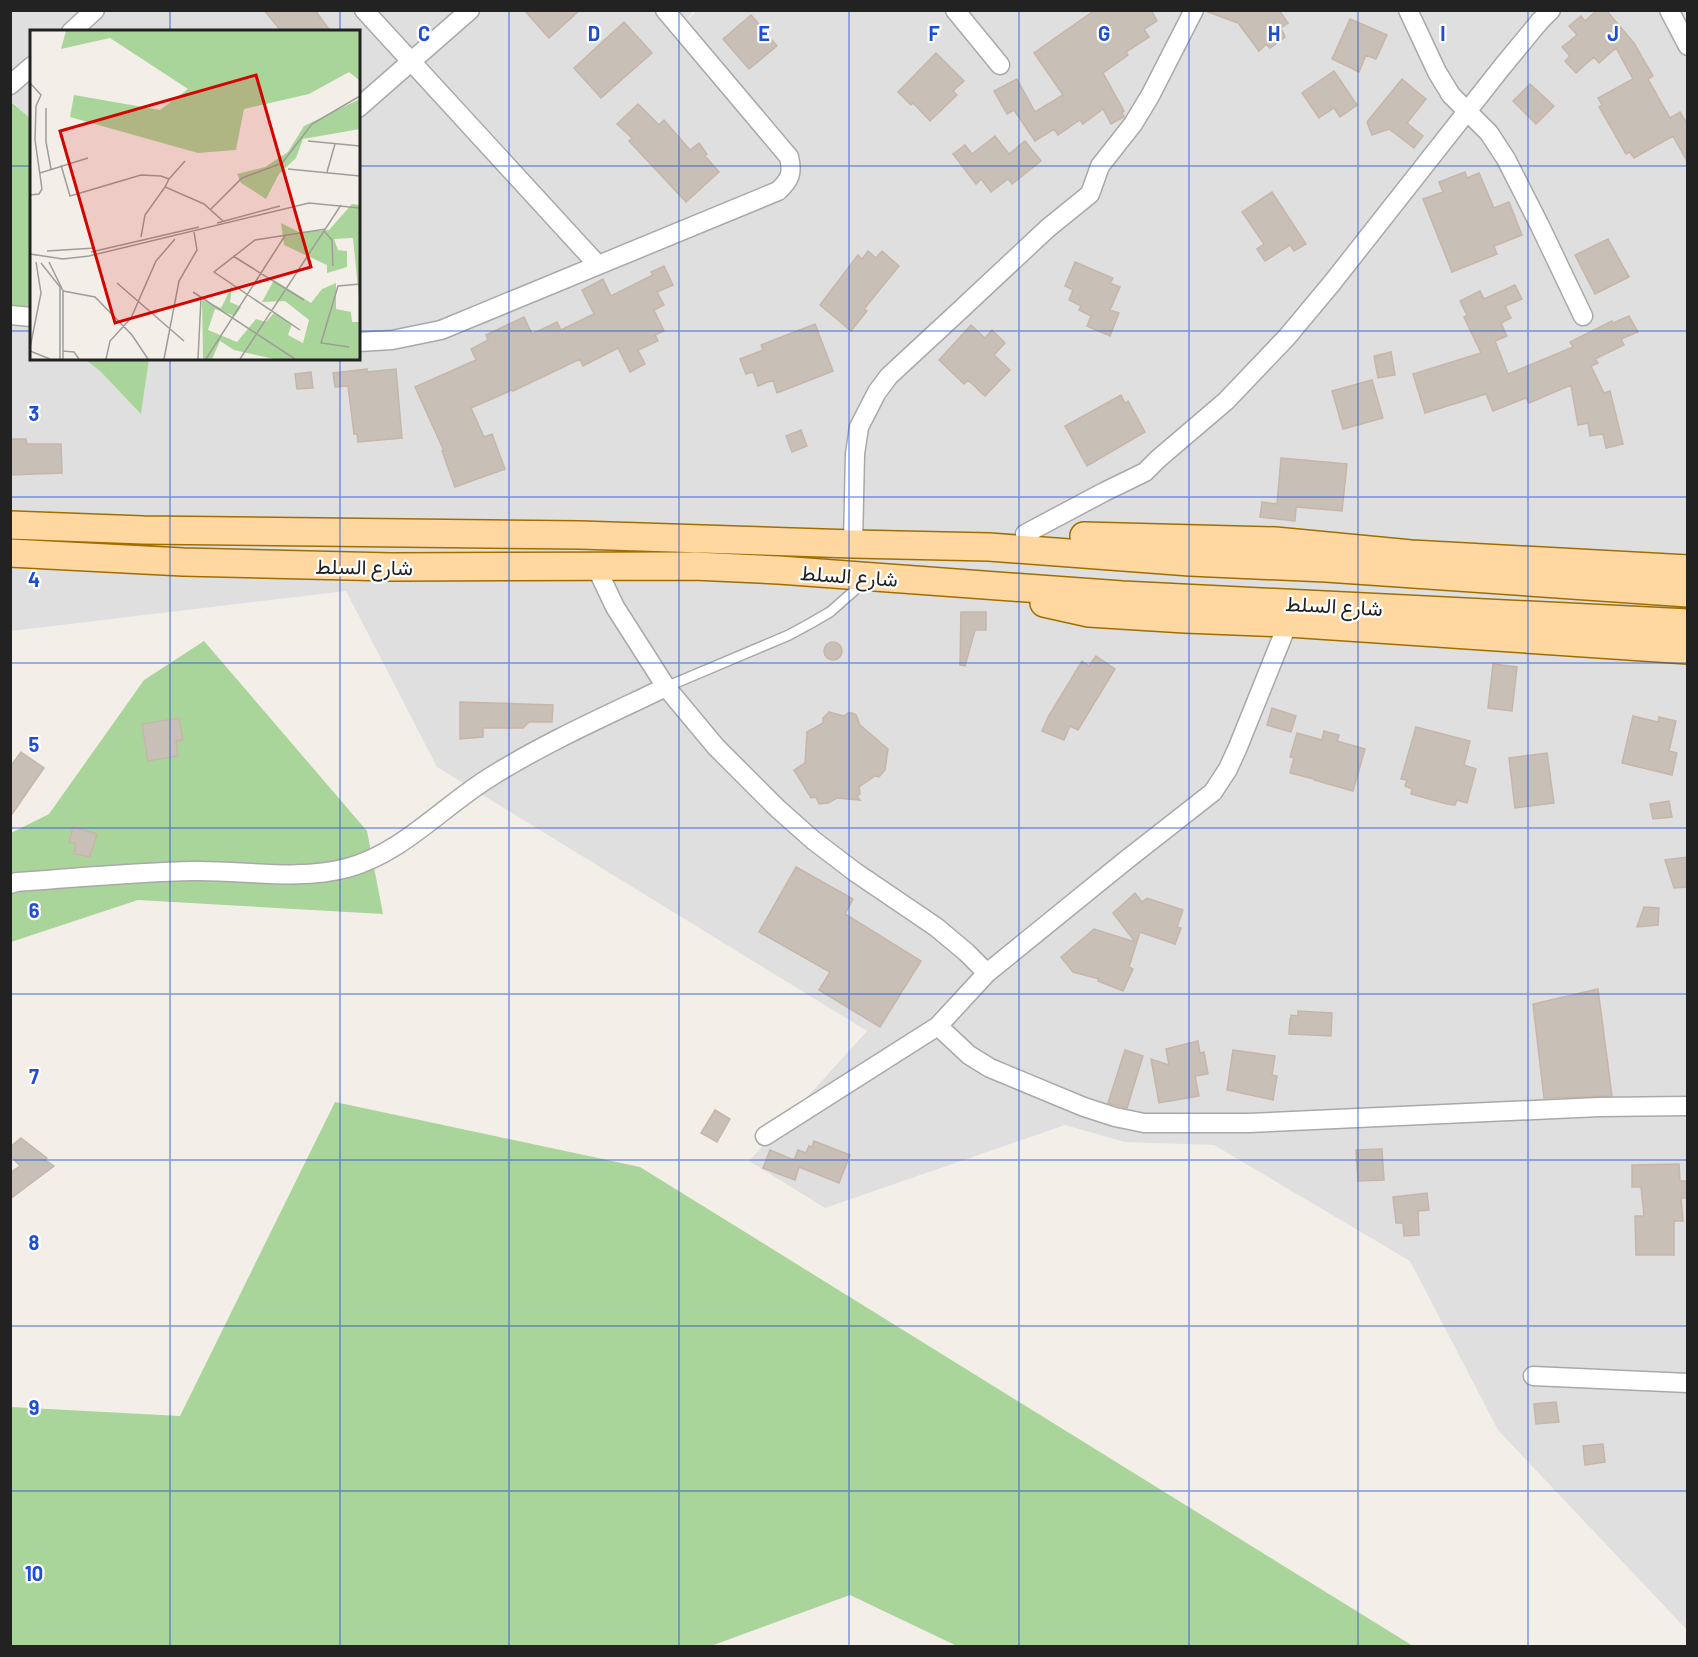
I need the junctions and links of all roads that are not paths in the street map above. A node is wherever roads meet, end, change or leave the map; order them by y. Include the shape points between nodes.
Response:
1 (95, 10) edge
2 (364, 10) edge
3 (470, 10) edge
4 (665, 10) edge
5 (955, 10) edge
6 (1194, 10) edge
7 (1408, 10) edge
8 (1551, 10) edge
9 (1669, 10) edge
10 (73, 30) edge
11 (1688, 46) edge
12 (411, 62) junction
13 (1000, 65) dead end
14 (30, 68) edge
15 (10, 85) edge
16 (360, 106) edge
17 (1467, 112) junction
18 (597, 264) junction
19 (10, 315) edge
20 (1582, 316) dead end
21 (30, 317) edge
22 (360, 342) edge
23 (10, 525) edge
24 (1025, 534) junction
25 (866, 545) junction
26 (10, 553) edge
27 (596, 567) junction
28 (1688, 569) edge
29 (871, 576) junction
30 (979, 586) junction
31 (1688, 593) edge
32 (1288, 623) junction
33 (1688, 623) edge
34 (1688, 650) edge
35 (666, 687) junction
36 (10, 884) edge
37 (987, 974) junction
38 (938, 1026) junction
39 (1688, 1106) edge
40 (765, 1136) dead end
41 (1533, 1376) dead end
42 (1688, 1383) edge

1 - 10 street
2 - 12 street
3 - 12 street
4 - 18 street via 789,157 791,175 778,191
5 - 13 street
6 - 25 street via 1150,96 1100,166 1090,194 947,321 877,392 859,427 856,445
7 - 17 street via 1445,86
8 - 17 street
9 - 11 street
12 - 16 street
12 - 18 street
14 - 15 street
17 - 20 street via 1489,133 1506,159
17 - 24 street via 1332,284 1226,401 1145,472
18 - 22 street via 441,330
19 - 21 street
23 - 25 main road, شارع السلط via 580,534
24 - 25 main road via 923,532
24 - 28 main road via 1275,542 1411,554
25 - 31 main road, شارع السلط via 989,547
26 - 27 main road, شارع السلط via 392,567
27 - 29 main road, شارع السلط via 694,566
27 - 35 street via 615,607
29 - 30 main road, شارع السلط
29 - 35 lane via 830,612 811,623
30 - 32 main road via 1089,613
30 - 33 main road, شارع السلط
32 - 34 main road
32 - 37 street via 1228,769 1213,792
35 - 36 street via 540,748 463,795 412,835 349,867 321,873 193,871
35 - 37 street via 716,747 777,808 855,872 936,927
37 - 38 street
38 - 39 street via 969,1055 990,1068 1084,1107 1144,1123
38 - 40 street
41 - 42 street

